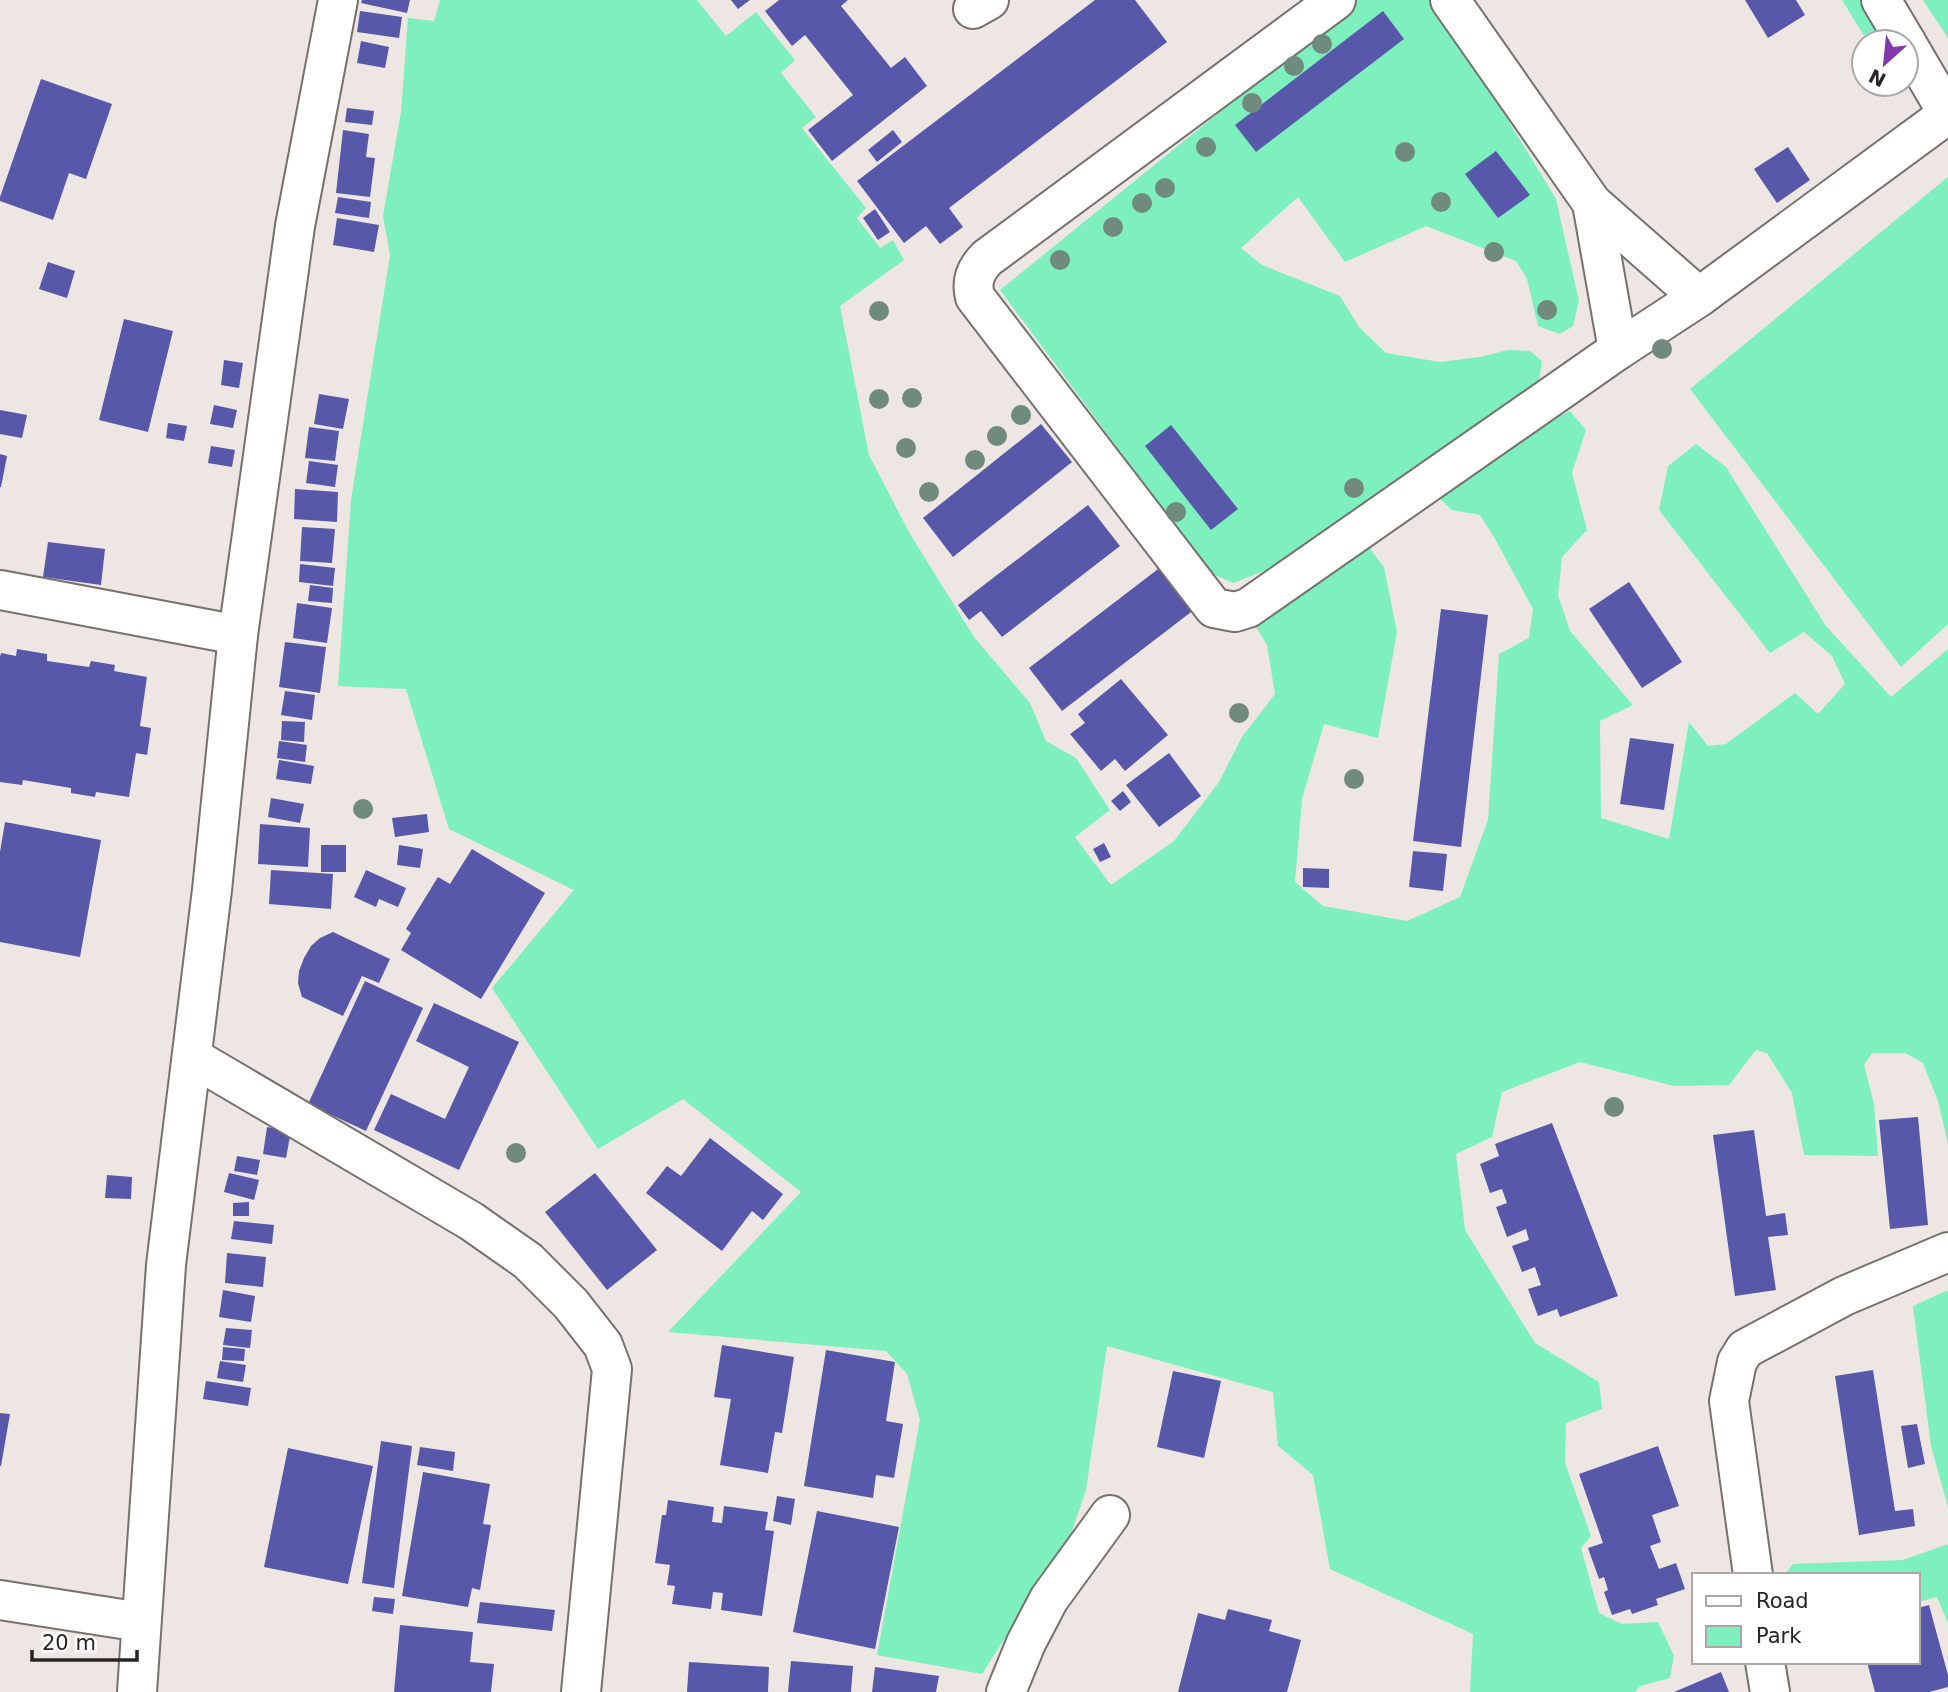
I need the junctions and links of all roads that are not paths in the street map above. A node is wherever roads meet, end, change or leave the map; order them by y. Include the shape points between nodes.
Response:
1 (338, 0) edge
2 (1336, 0) edge
3 (1450, 0) edge
4 (1881, 0) edge
5 (1898, 28) edge
6 (1920, 66) edge
7 (1948, 114) edge
8 (1592, 203) junction
9 (1699, 297) junction
10 (1618, 350) junction
11 (0, 590) edge
12 (238, 635) junction
13 (192, 1058) junction
14 (1948, 1252) edge
15 (1110, 1515) dead end
16 (1753, 1573) edge
17 (0, 1601) edge
18 (141, 1622) junction
19 (1765, 1664) edge
20 (137, 1692) edge
21 (581, 1692) edge
22 (1006, 1692) edge
23 (1770, 1692) edge

1 - 12 street via 295,226
2 - 10 street via 986,258 972,286 975,297 1214,608 1235,612 1248,608
3 - 8 street
4 - 5 street
6 - 7 street
7 - 9 street
8 - 9 street
8 - 10 street
9 - 10 street
11 - 12 street
12 - 13 street
13 - 18 street via 166,1265
13 - 21 street via 471,1221 528,1261 603,1345 612,1369
14 - 16 street via 1843,1296 1745,1349 1737,1362 1729,1401
15 - 22 street via 1049,1599
17 - 18 street
18 - 20 street
19 - 23 street

